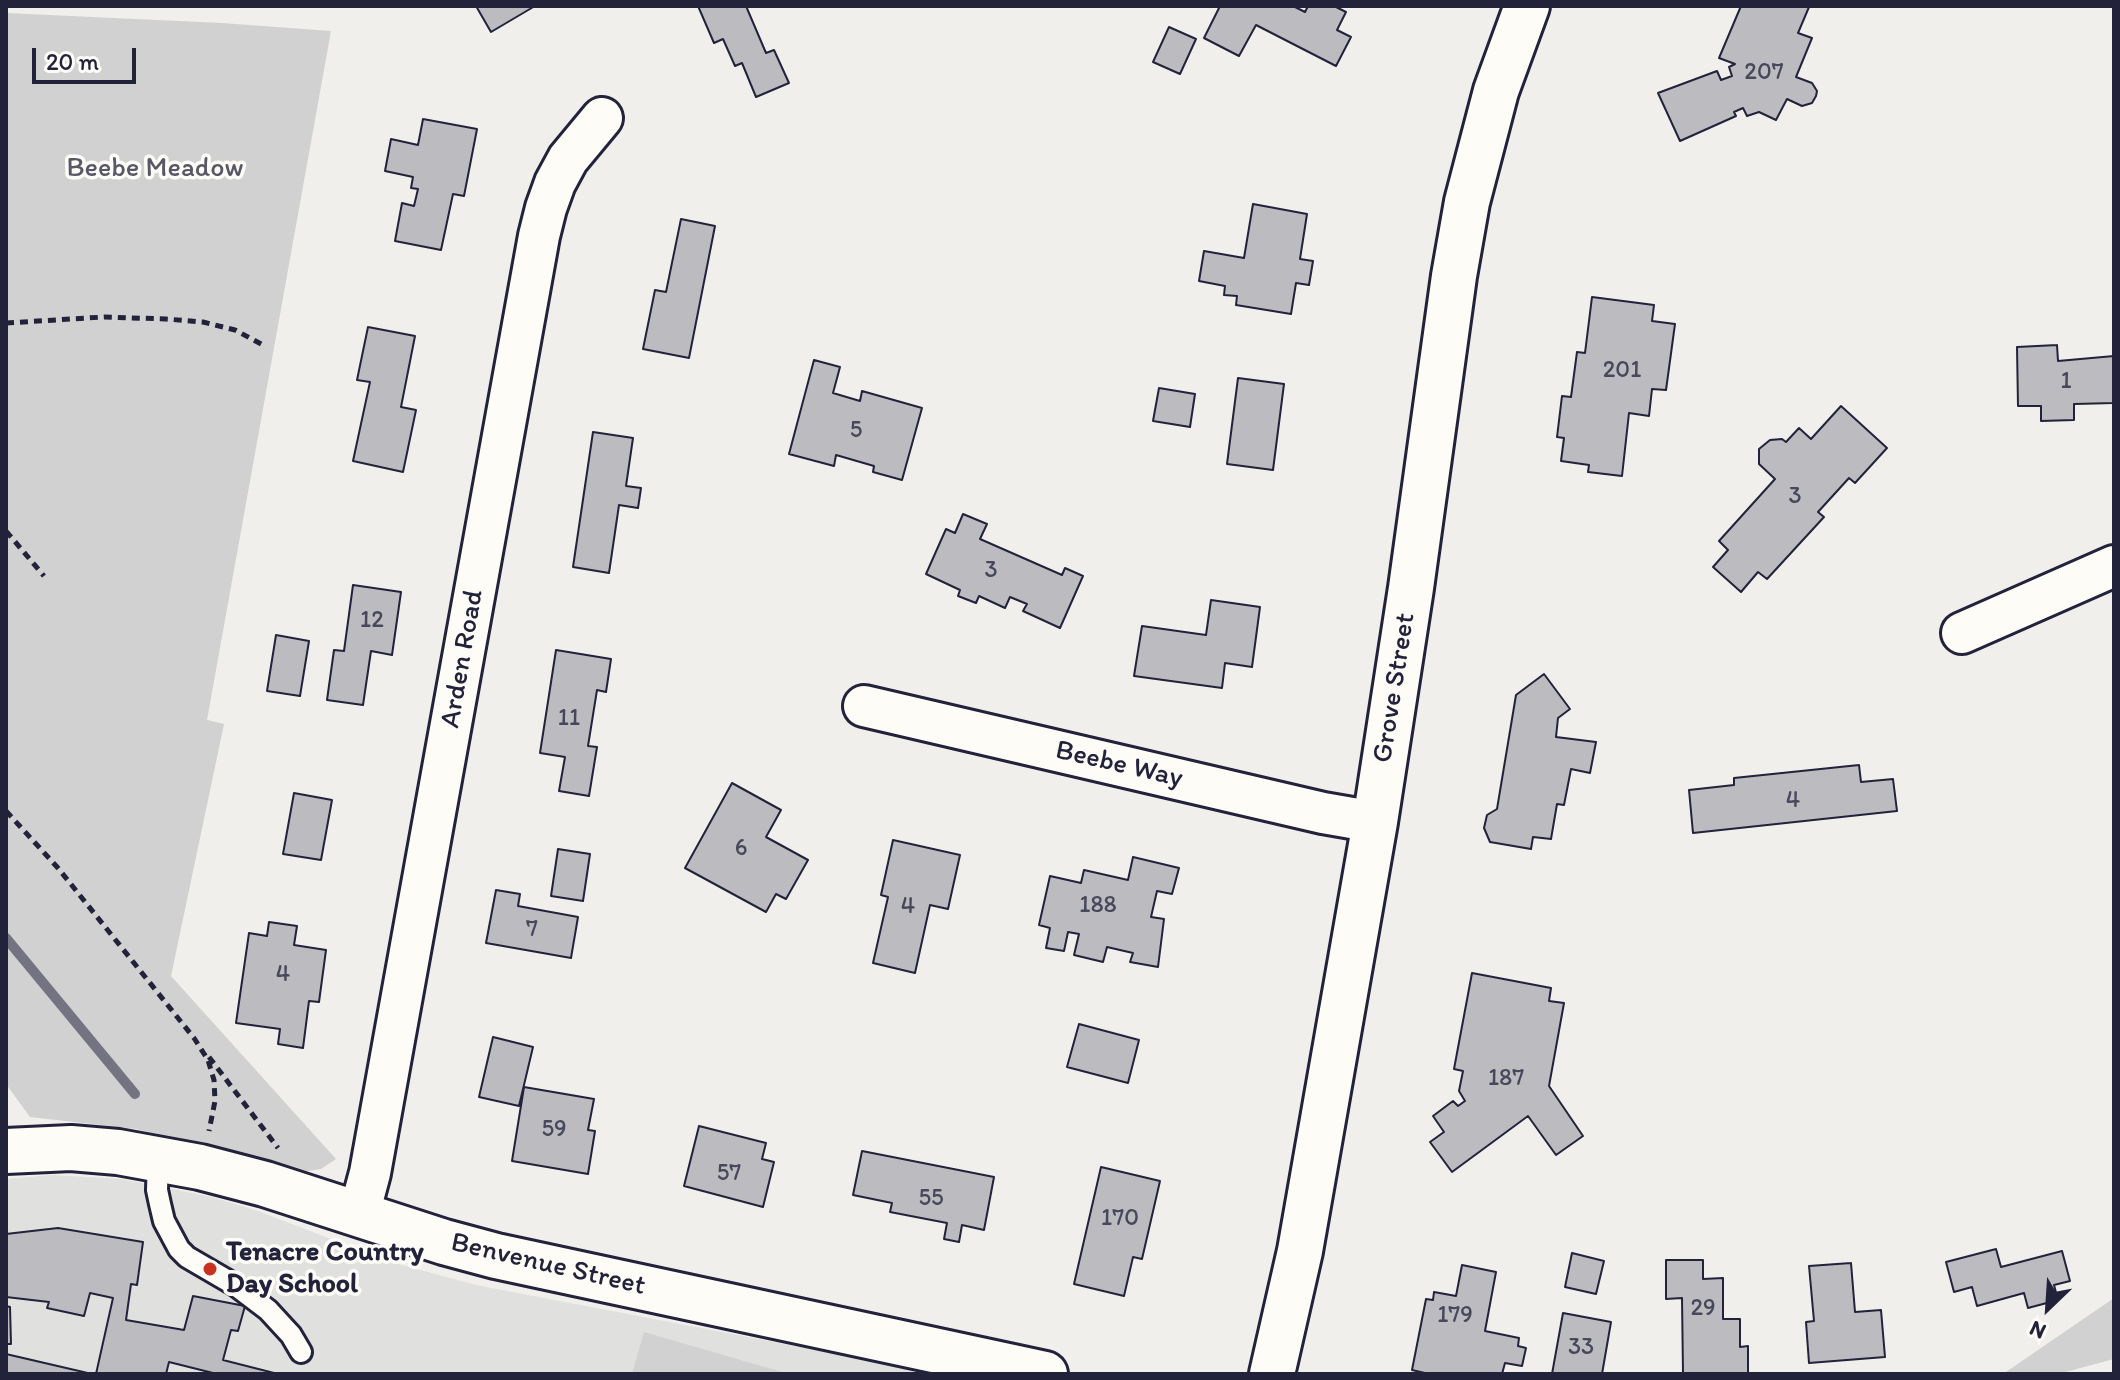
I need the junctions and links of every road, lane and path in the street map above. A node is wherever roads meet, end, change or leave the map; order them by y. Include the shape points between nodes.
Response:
1 (1527, 6) edge
2 (602, 118) dead end
3 (6, 323) edge
4 (263, 345) dead end
5 (6, 531) edge
6 (2114, 566) edge
7 (44, 576) dead end
8 (1962, 633) dead end
9 (864, 706) dead end
10 (6, 811) edge
11 (1375, 822) junction
12 (194, 1038) junction
13 (6, 1151) edge
14 (283, 1153) dead end
15 (158, 1158) junction
16 (200, 1167) junction
17 (359, 1214) junction
18 (301, 1352) dead end
19 (1045, 1374) edge
20 (1272, 1374) edge

1 - 11 street, Grove Street via 1496,91 1467,202
2 - 17 street, Arden Road via 555,183 539,236
3 - 4 path via 104,317 203,322
5 - 7 path
6 - 8 street
9 - 11 street, Beebe Way
10 - 12 path
11 - 20 street, Grove Street via 1300,1251
12 - 14 path
12 - 16 path via 208,1060 215,1101
13 - 15 street, Benvenue Street via 71,1148
15 - 16 street, Benvenue Street
15 - 18 lane via 160,1204 179,1249 256,1300
16 - 17 street, Benvenue Street
17 - 19 street, Benvenue Street via 496,1256

